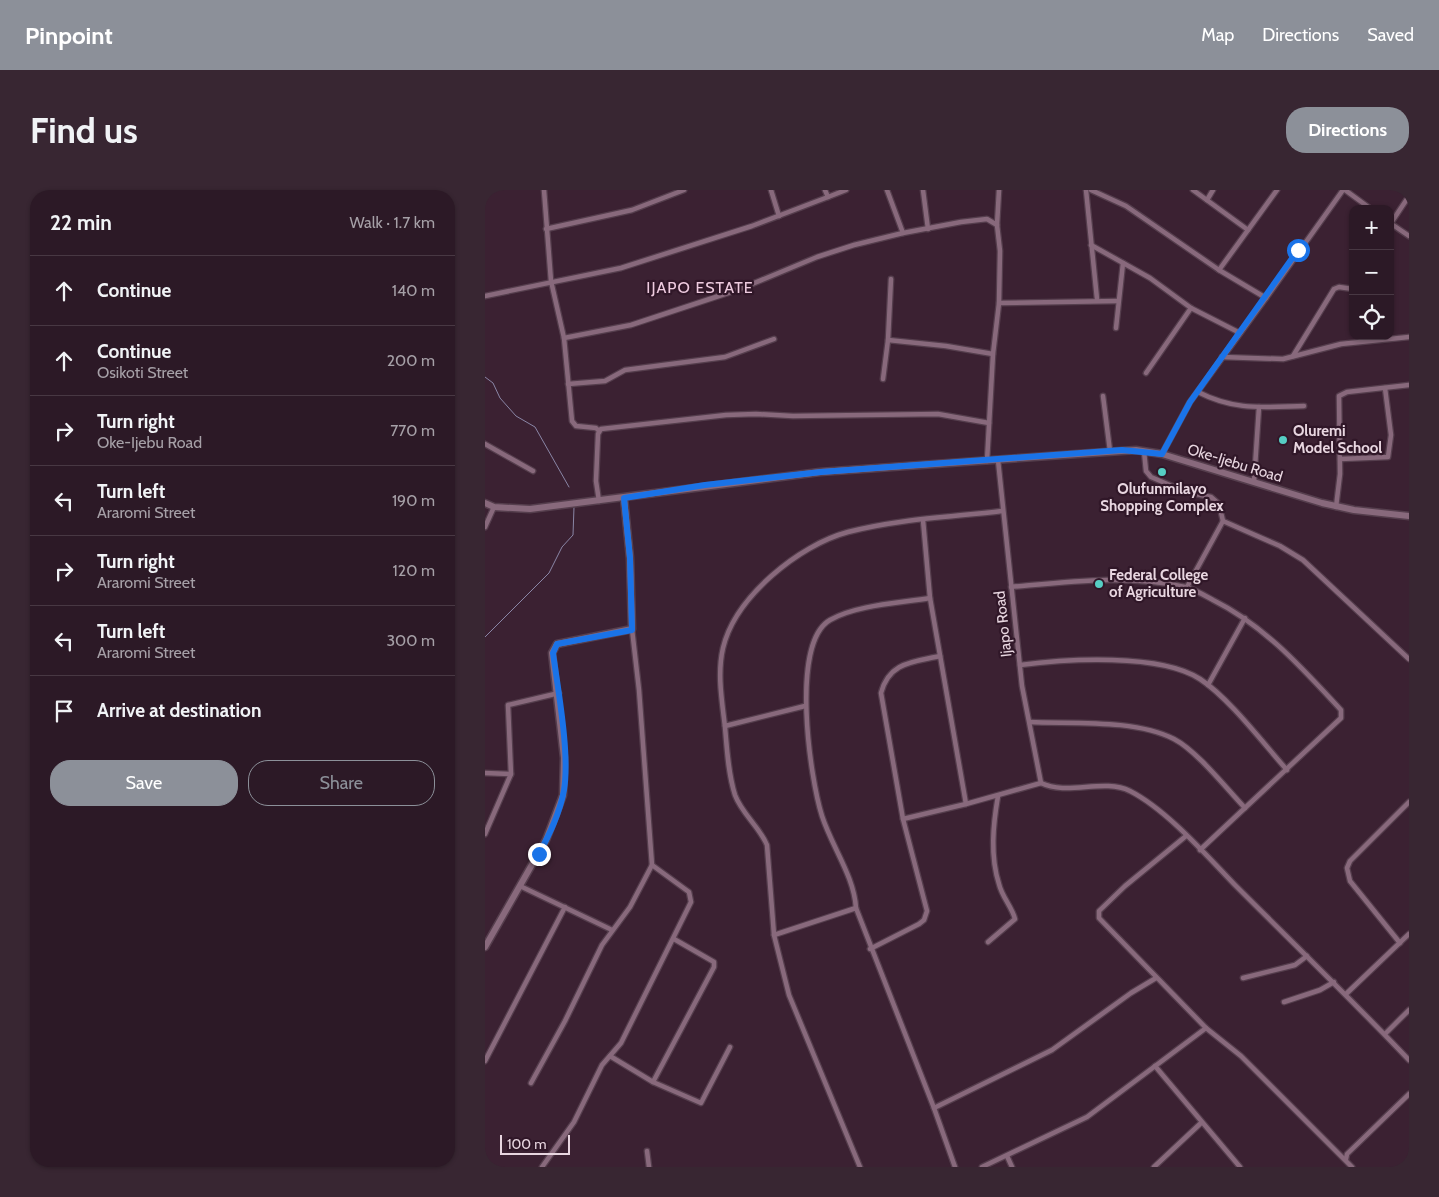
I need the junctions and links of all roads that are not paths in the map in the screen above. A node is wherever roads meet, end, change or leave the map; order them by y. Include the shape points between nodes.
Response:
1 (544, 190) edge
2 (684, 190) edge
3 (771, 190) edge
4 (825, 190) edge
5 (846, 190) edge
6 (887, 190) edge
7 (923, 190) edge
8 (999, 190) edge
9 (1086, 190) edge
10 (1091, 190) edge
11 (1193, 190) edge
12 (1213, 190) edge
13 (1277, 190) edge
14 (1344, 190) edge
15 (1409, 196) edge
16 (828, 197) junction
17 (1207, 200) junction
18 (1365, 205) edge
19 (779, 216) junction
20 (1394, 218) edge
21 (997, 225) junction
22 (1394, 225) edge
23 (547, 229) junction
24 (928, 229) junction
25 (1248, 230) junction
26 (903, 233) junction
27 (1409, 236) edge
28 (1091, 245) junction
29 (1123, 263) junction
30 (1219, 270) junction
31 (891, 279) dead end
32 (551, 281) junction
33 (1349, 288) edge
34 (485, 296) edge
35 (1265, 298) junction
36 (1097, 299) junction
37 (1118, 301) junction
38 (999, 303) junction
39 (1191, 308) junction
40 (1116, 328) dead end
41 (1240, 333) junction
42 (1409, 337) edge
43 (563, 338) junction
44 (774, 339) dead end
45 (888, 340) junction
46 (993, 354) junction
47 (1222, 356) junction
48 (1293, 356) junction
49 (1146, 373) dead end
50 (883, 378) dead end
51 (568, 384) junction
52 (1409, 385) edge
53 (1385, 388) junction
54 (1198, 392) junction
55 (1103, 396) dead end
56 (1304, 406) dead end
57 (1259, 407) junction
58 (989, 423) junction
59 (598, 430) junction
60 (485, 444) edge
61 (1110, 451) junction
62 (1145, 451) junction
63 (1162, 454) junction
64 (1340, 459) junction
65 (998, 460) junction
66 (987, 461) junction
67 (533, 471) dead end
68 (1254, 482) junction
69 (624, 498) junction
70 (599, 500) junction
71 (485, 503) edge
72 (1336, 506) junction
73 (494, 507) junction
74 (1002, 511) junction
75 (1409, 516) edge
76 (923, 520) junction
77 (1223, 521) junction
78 (485, 526) edge
79 (1011, 587) junction
80 (1187, 587) junction
81 (930, 598) junction
82 (1245, 618) junction
83 (632, 630) junction
84 (940, 656) junction
85 (1409, 659) edge
86 (1020, 665) junction
87 (1208, 685) junction
88 (559, 693) junction
89 (805, 706) junction
90 (1030, 722) junction
91 (725, 726) junction
92 (1287, 770) junction
93 (485, 773) edge
94 (511, 774) junction
95 (1041, 783) junction
96 (998, 796) junction
97 (1409, 802) edge
98 (966, 804) junction
99 (1245, 808) junction
100 (903, 819) junction
101 (485, 834) edge
102 (1186, 836) junction
103 (1200, 850) junction
104 (652, 865) junction
105 (520, 886) junction
106 (565, 907) junction
107 (856, 908) junction
108 (612, 930) junction
109 (1409, 934) edge
110 (774, 935) junction
111 (674, 939) junction
112 (988, 942) dead end
113 (1400, 942) junction
114 (485, 947) edge
115 (870, 949) junction
116 (1307, 956) junction
117 (1156, 978) junction
118 (1243, 978) dead end
119 (1334, 982) junction
120 (1346, 994) junction
121 (1284, 1002) dead end
122 (1409, 1010) edge
123 (1206, 1028) junction
124 (1385, 1034) junction
125 (730, 1047) dead end
126 (610, 1056) junction
127 (1409, 1060) edge
128 (485, 1061) edge
129 (1155, 1066) junction
130 (653, 1082) junction
131 (531, 1083) dead end
132 (1408, 1097) edge
133 (933, 1108) junction
134 (1201, 1123) junction
135 (647, 1151) dead end
136 (1007, 1156) junction
137 (1346, 1159) junction
138 (542, 1167) edge
139 (649, 1167) edge
140 (860, 1167) edge
141 (955, 1167) edge
142 (982, 1167) edge
143 (1012, 1167) edge
144 (1153, 1167) edge
145 (1240, 1167) edge
146 (1352, 1167) edge

1 - 23 street
2 - 23 street via 632,210
3 - 19 street
4 - 16 street
5 - 16 street
6 - 26 street
7 - 24 street
8 - 21 street
9 - 28 street
10 - 30 street via 1134,211
11 - 17 street
12 - 17 street
13 - 25 street
14 - 18 street
14 - 35 street
15 - 20 street
16 - 19 street
17 - 25 street
19 - 32 street via 621,268
21 - 24 street via 983,219
21 - 38 street
22 - 27 street
23 - 32 street
24 - 26 street
25 - 30 street
26 - 43 street via 817,257 754,284 631,325
28 - 29 street
28 - 36 street
29 - 37 street
29 - 39 street
30 - 35 street
31 - 45 street
32 - 34 street
32 - 43 street
33 - 48 street via 1339,286 1334,289
35 - 41 street
36 - 37 street
36 - 38 street
37 - 40 street
38 - 46 street
39 - 41 street
39 - 49 street
41 - 47 street
42 - 48 street via 1341,344
43 - 51 street
44 - 51 street via 725,356 625,370 605,381
45 - 46 street
45 - 50 street
46 - 58 street
47 - 48 street via 1275,359
47 - 54 street
51 - 59 street via 573,424
52 - 53 street
53 - 64 street via 1347,392 1339,396
53 - 64 street via 1391,435 1388,457
54 - 57 street via 1227,405
54 - 63 street
55 - 61 street
56 - 57 street
57 - 68 street
58 - 59 street via 938,414 757,414
58 - 66 street
59 - 70 street via 596,481
60 - 67 street
61 - 62 main road, Oke-Ijebu Road
61 - 65 main road, Oke-Ijebu Road
62 - 63 main road, Oke-Ijebu Road
62 - 77 street via 1147,471 1151,477 1191,494 1211,497 1219,504
63 - 68 main road, Oke-Ijebu Road
64 - 72 street
65 - 66 main road, Oke-Ijebu Road
65 - 74 street, Ijapo Road
66 - 69 main road, Oke-Ijebu Road via 821,472
68 - 72 main road, Oke-Ijebu Road
69 - 70 main road, Oke-Ijebu Road
69 - 83 main road
70 - 73 main road, Oke-Ijebu Road via 530,509
71 - 73 main road, Oke-Ijebu Road
72 - 75 main road, Oke-Ijebu Road
73 - 78 street
74 - 76 street
74 - 79 street, Ijapo Road
76 - 81 street
76 - 91 street via 831,538 797,555 759,590 733,622 723,647 720,680
77 - 80 street
77 - 85 street via 1280,546 1303,560
79 - 80 street via 1132,581
79 - 86 street, Ijapo Road
80 - 82 street
81 - 84 street
81 - 89 street via 857,610 829,620 814,642
82 - 87 street
82 - 92 street via 1288,652 1343,713
83 - 88 main road via 557,644 553,653
83 - 104 street
84 - 98 street
84 - 100 street via 898,667 884,680 881,693
86 - 87 street via 1083,658 1157,665 1180,670
86 - 90 street, Ijapo Road
87 - 92 street
88 - 94 street via 508,705
88 - 105 main road via 565,758 563,795 546,840
89 - 91 street
89 - 107 street via 821,814 853,890
90 - 95 street, Ijapo Road
90 - 99 street via 1116,726 1155,732 1173,739 1185,747
91 - 110 street via 734,793 767,846
92 - 99 street
93 - 94 street
94 - 101 street
95 - 96 street
95 - 102 street via 1051,787 1105,786 1129,790
96 - 98 street
96 - 112 street via 994,822 997,874 999,886 1015,920
97 - 113 street via 1349,861 1347,868 1350,880
98 - 100 street
99 - 103 street
100 - 115 street via 926,915 919,924
102 - 103 street
102 - 117 street via 1125,886 1099,914 1103,923
103 - 116 street
104 - 108 street via 630,907
104 - 111 street via 684,888 691,897
105 - 106 street
105 - 114 main road
106 - 108 street
106 - 128 street
107 - 110 street
107 - 115 street
108 - 131 street
109 - 113 street
110 - 140 street via 789,995
111 - 126 street via 645,990 621,1043
111 - 130 street via 714,962 714,967
113 - 120 street
115 - 133 street
116 - 118 street via 1295,965
116 - 119 street
117 - 123 street
117 - 133 street via 1052,1050
119 - 120 street
119 - 121 street
120 - 124 street
122 - 124 street
123 - 129 street
123 - 137 street via 1241,1056
124 - 127 street
125 - 130 street via 701,1104
126 - 130 street
126 - 138 street via 593,1080 573,1122
129 - 134 street
129 - 136 street via 1087,1117
132 - 137 street via 1347,1154
133 - 141 street
134 - 144 street
134 - 145 street
135 - 139 street
136 - 142 street
136 - 143 street
137 - 146 street

